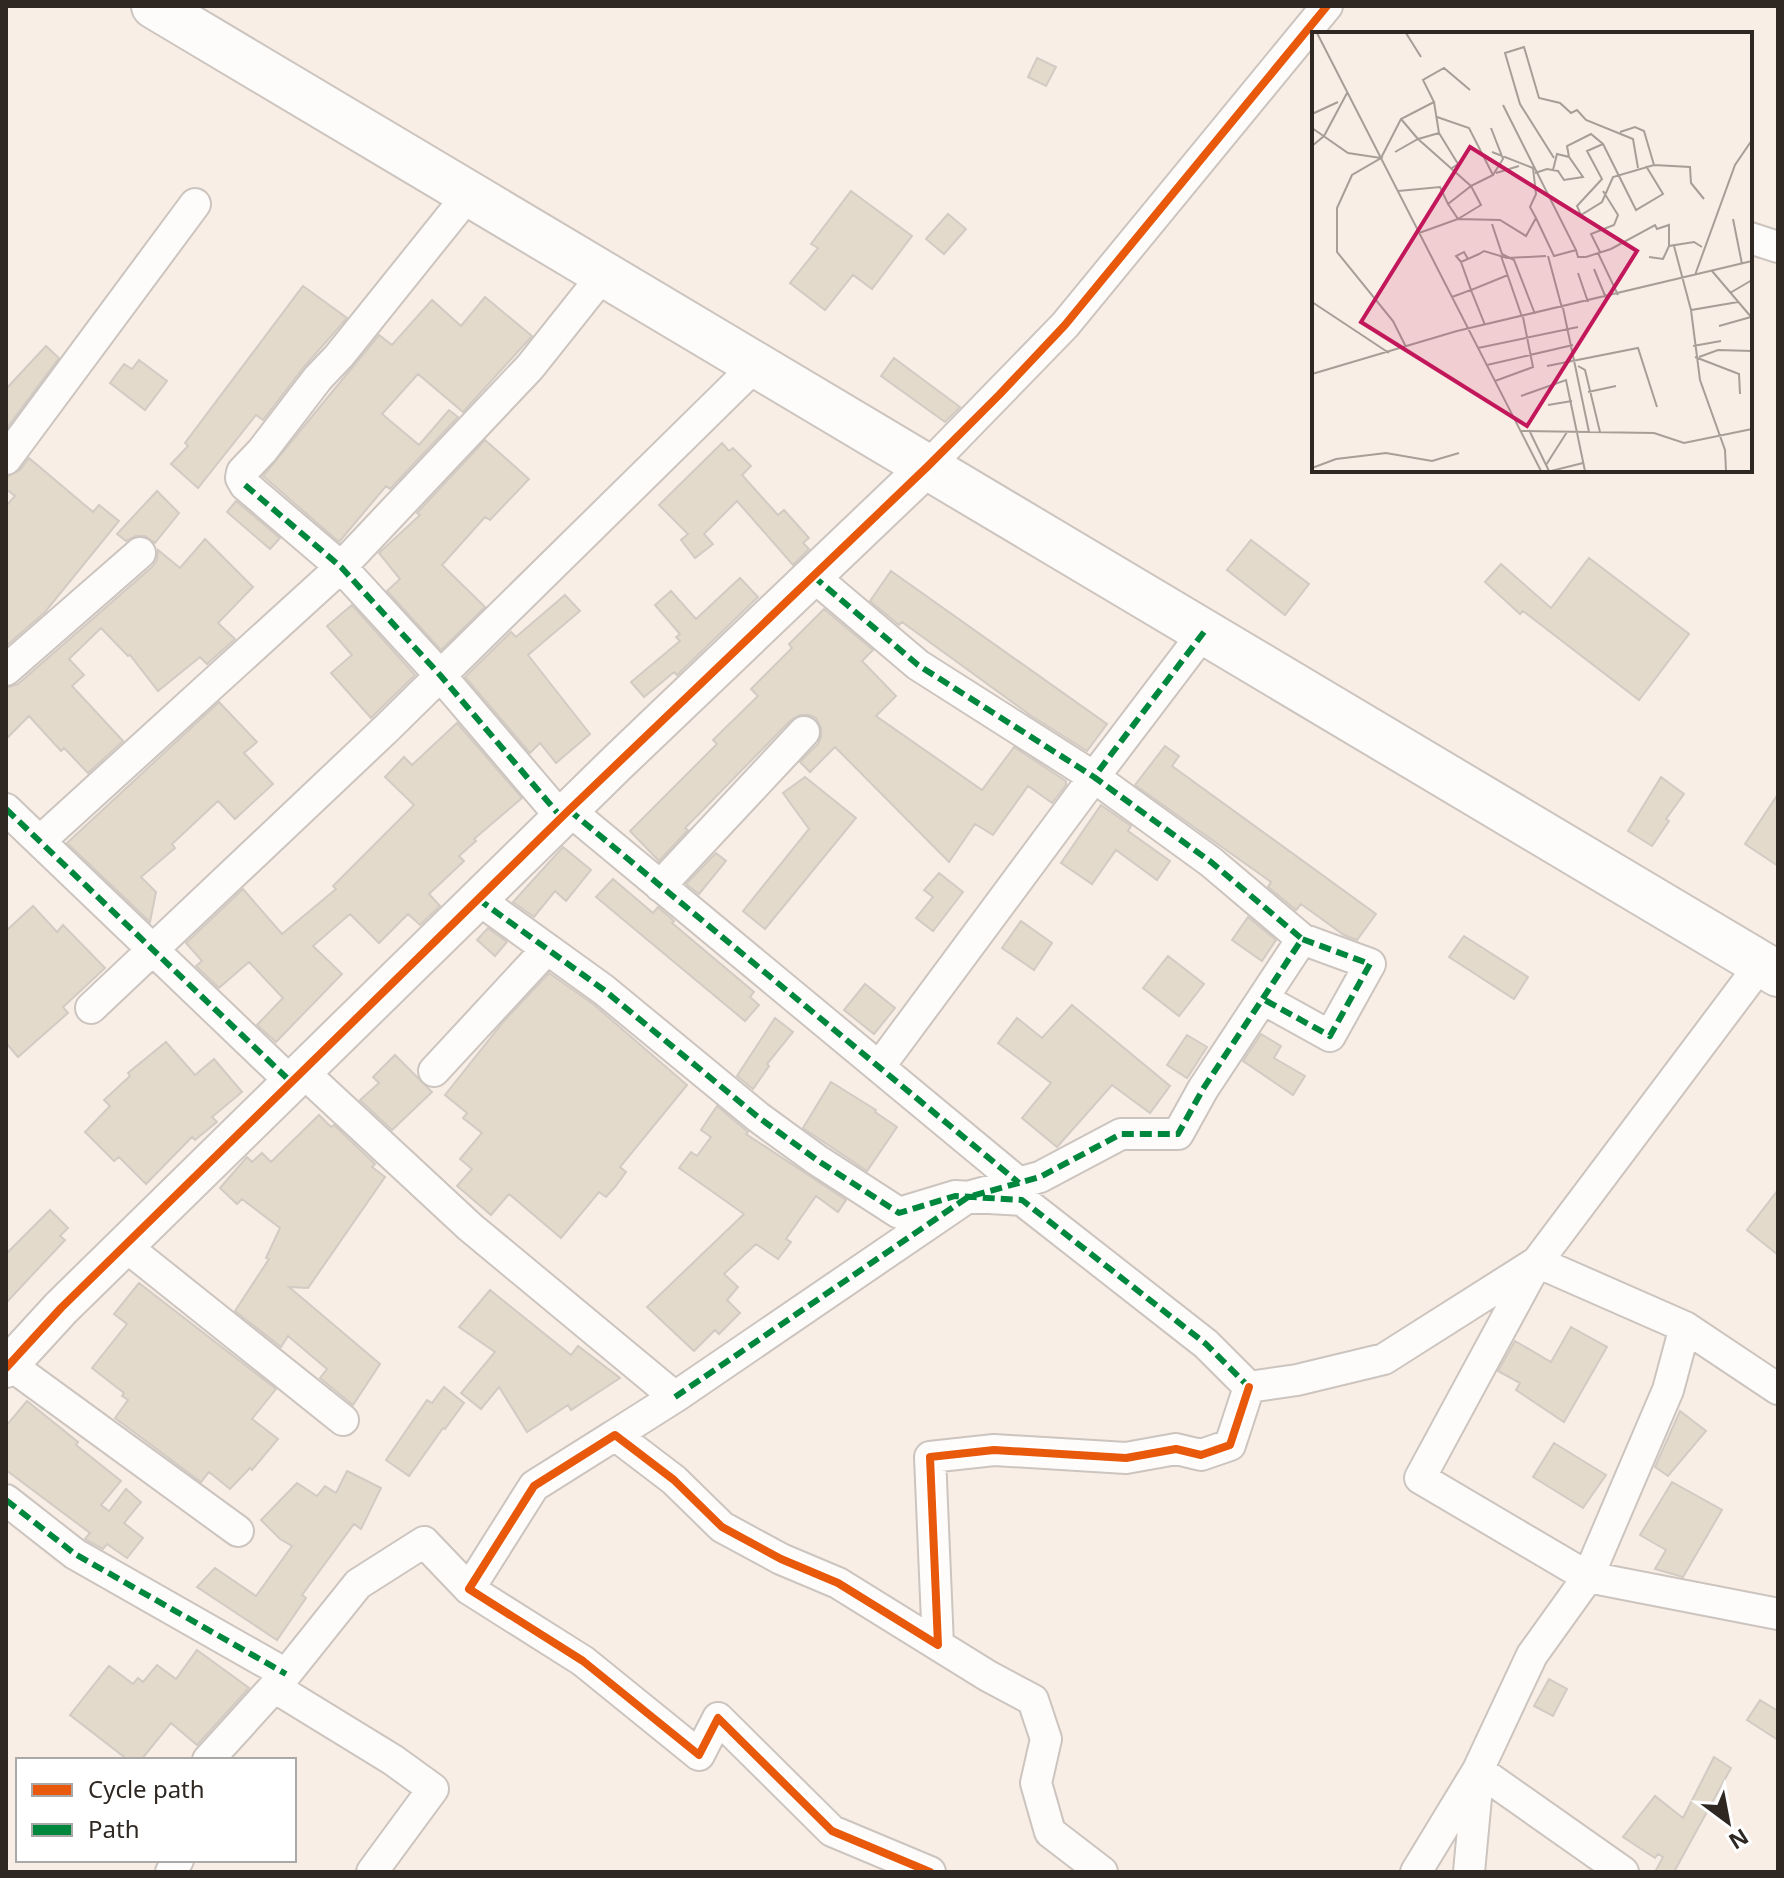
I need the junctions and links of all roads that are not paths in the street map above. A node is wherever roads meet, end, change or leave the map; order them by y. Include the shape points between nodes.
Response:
1 (154, 6) edge
2 (1312, 35) edge
3 (469, 194) junction
4 (195, 204) dead end
5 (1752, 239) edge
6 (1778, 247) edge
7 (604, 274) junction
8 (756, 365) junction
9 (6, 459) edge
10 (927, 467) junction
11 (140, 553) dead end
12 (341, 567) junction
13 (813, 576) junction
14 (1204, 632) junction
15 (6, 670) edge
16 (440, 675) junction
17 (804, 732) dead end
18 (1094, 777) junction
19 (6, 809) edge
20 (565, 813) junction
21 (40, 841) junction
22 (660, 886) junction
23 (478, 899) junction
24 (1302, 939) junction
25 (151, 948) junction
26 (547, 949) junction
27 (1769, 969) edge
28 (1263, 999) junction
29 (91, 1008) dead end
30 (879, 1067) junction
31 (434, 1071) dead end
32 (297, 1077) junction
33 (1019, 1183) junction
34 (968, 1197) junction
35 (124, 1245) junction
36 (1537, 1262) junction
37 (1685, 1327) junction
38 (8, 1366) edge
39 (1249, 1387) junction
40 (1778, 1389) edge
41 (675, 1397) junction
42 (343, 1420) dead end
43 (615, 1435) junction
44 (6, 1500) edge
45 (238, 1531) dead end
46 (1588, 1577) junction
47 (469, 1589) junction
48 (1778, 1614) edge
49 (938, 1645) junction
50 (280, 1680) junction
51 (210, 1758) edge
52 (1478, 1770) junction
53 (372, 1872) edge
54 (930, 1872) edge
55 (1102, 1872) edge
56 (1416, 1872) edge
57 (1469, 1872) edge
58 (1623, 1872) edge

1 - 3 main road
2 - 10 street via 1065,325
3 - 7 main road
3 - 12 street via 242,472 245,485
4 - 9 street
5 - 6 street
7 - 8 main road
7 - 12 street via 530,367
8 - 10 main road
8 - 16 street
10 - 13 street
10 - 14 main road
11 - 15 street
12 - 16 street
12 - 21 street
13 - 18 street via 918,665
13 - 20 street
14 - 18 street
14 - 27 main road
16 - 20 street
16 - 25 street
17 - 22 street
18 - 24 street via 1211,862
18 - 30 street
19 - 21 street
20 - 22 street
20 - 23 street
21 - 25 street
22 - 30 street
23 - 26 street
23 - 32 street
24 - 28 street
24 - 28 street via 1370,964 1330,1036
25 - 29 street
25 - 32 street
26 - 31 street
26 - 34 street via 758,1117 899,1213
27 - 36 street
28 - 33 street via 1178,1134 1121,1134
30 - 33 street
32 - 35 street
32 - 41 street via 396,1155 470,1227
33 - 34 street
34 - 39 street via 1022,1200 1206,1344
34 - 41 street
35 - 38 street
35 - 42 street
36 - 37 street
36 - 39 street via 1384,1359
36 - 46 street via 1420,1478
37 - 40 street
37 - 46 street via 1668,1390
38 - 45 street
39 - 49 street via 1230,1445 1201,1455 1176,1449 1126,1458 994,1450 930,1457
41 - 43 street
43 - 47 street via 534,1486
43 - 49 street via 674,1480 722,1527 838,1583
44 - 50 street via 75,1554
46 - 48 street
46 - 52 street via 1532,1655
47 - 50 street via 424,1542 358,1584
47 - 54 street via 583,1661 699,1755 718,1718 832,1831
49 - 55 street via 1033,1700 1046,1739 1036,1783 1050,1832
50 - 51 street
50 - 53 street via 433,1789
52 - 56 street
52 - 57 street
52 - 58 street

